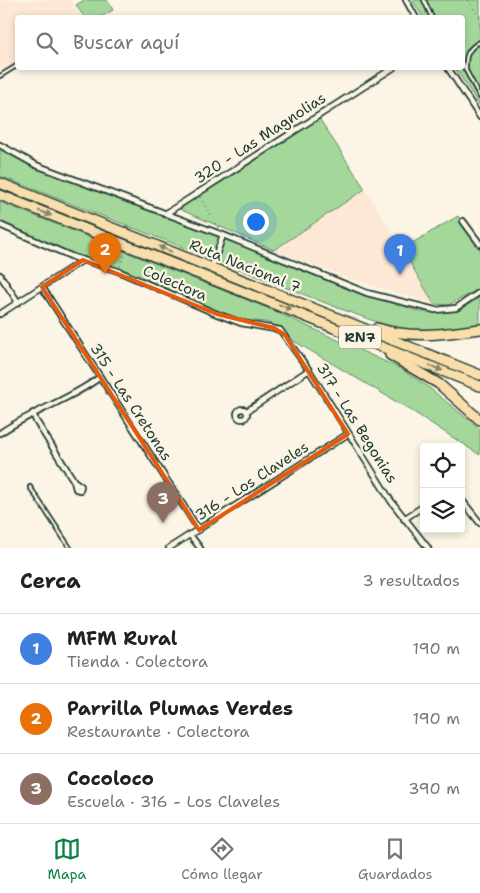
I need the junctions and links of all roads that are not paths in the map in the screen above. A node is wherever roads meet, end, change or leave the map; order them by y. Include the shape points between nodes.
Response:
1 (406, 0) edge
2 (424, 0) edge
3 (414, 15) edge
4 (431, 15) edge
5 (480, 42) edge
6 (470, 50) junction
7 (465, 52) edge
8 (15, 67) edge
9 (390, 70) edge
10 (449, 70) edge
11 (466, 70) joint
12 (0, 76) edge
13 (480, 97) edge
14 (480, 117) edge
15 (1, 144) edge
16 (0, 183) edge
17 (0, 195) edge
18 (165, 214) junction
19 (463, 221) dead end
20 (0, 225) edge
21 (223, 235) junction
22 (480, 244) edge
23 (83, 260) junction
24 (212, 268) junction
25 (0, 275) edge
26 (42, 287) junction
27 (480, 292) edge
28 (18, 302) junction
29 (0, 314) edge
30 (339, 318) junction
31 (480, 329) edge
32 (353, 334) junction
33 (285, 335) joint
34 (309, 370) junction
35 (480, 374) edge
36 (100, 377) junction
37 (480, 386) edge
38 (247, 411) dead end
39 (33, 413) junction
40 (480, 420) edge
41 (0, 433) edge
42 (348, 434) junction
43 (74, 481) dead end
44 (30, 487) dead end
45 (465, 504) edge
46 (420, 509) edge
47 (404, 519) junction
48 (480, 523) edge
49 (199, 530) junction
50 (190, 535) junction
51 (70, 548) edge
52 (169, 548) edge
53 (200, 548) edge
54 (428, 548) edge

1 - 3 street
2 - 4 lane
5 - 6 lane
6 - 7 lane
6 - 11 lane via 466,56
8 - 12 lane
9 - 18 street, 320 - Las Magnolias
10 - 14 street
11 - 13 lane
15 - 18 street via 36,165
24 -> 16 highway, Ruta Nacional 7 / RN7
17 -> 32 highway, Ruta Nacional 7 / RN7
18 - 21 street
19 - 22 street
20 - 23 street, Colectora
21 - 24 street, Colectora
21 - 27 street via 367,293 435,310 456,308
23 - 26 street
23 - 33 street, Colectora via 118,271 241,323 274,328
24 - 30 highway, Ruta Nacional 7 / RN7
25 - 28 street
26 - 28 street
26 - 36 street, 315 - Las Cretonas
28 - 29 street
30 - 31 highway via 413,336
30 - 35 highway, Ruta Nacional 7 / RN7
32 -> 37 highway, Ruta Nacional 7 / RN7
32 - 40 highway via 440,384
33 - 34 street, 317 - Las Begonias
34 - 38 street
34 - 42 street, 317 - Las Begonias
36 - 39 street
36 - 49 street, 315 - Las Cretonas
39 - 41 street
39 - 43 street
42 - 47 street, 317 - Las Begonias
42 - 49 street, 316 - Los Claveles
44 - 51 lane
45 - 48 street
46 - 47 street
47 - 54 street, 317 - Las Begonias
49 - 50 street, 316 - Los Claveles
50 - 52 street, 316 - Los Claveles
50 - 53 street

